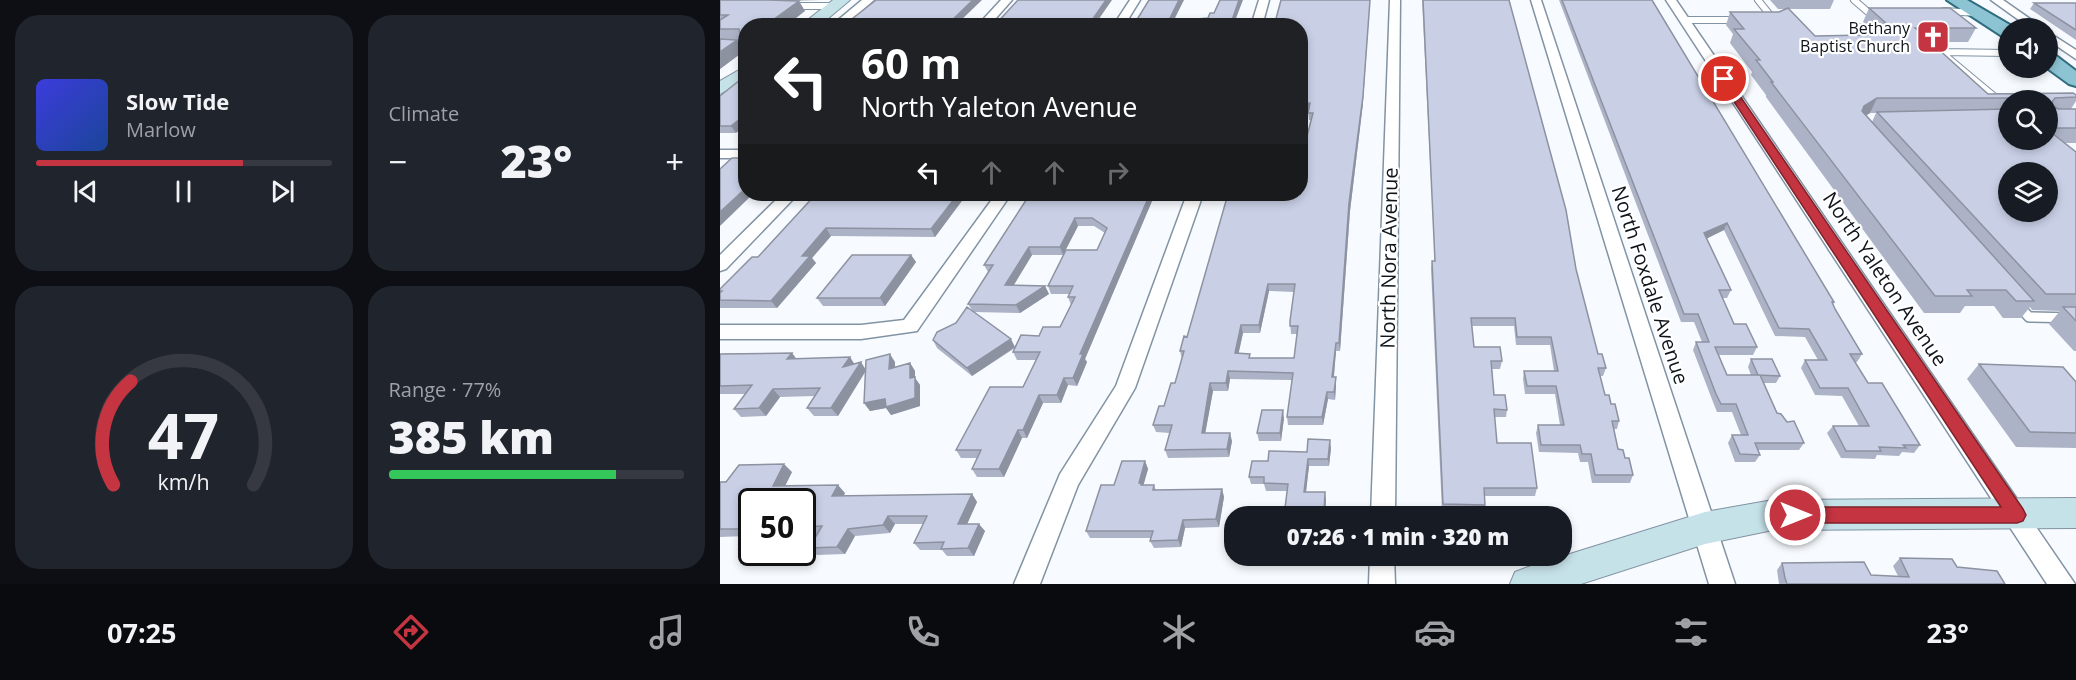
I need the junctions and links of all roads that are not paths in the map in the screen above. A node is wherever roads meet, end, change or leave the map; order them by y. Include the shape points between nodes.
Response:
1 (869, 0) edge
2 (1007, 0) edge
3 (1135, 0) edge
4 (1264, 0) edge
5 (1395, 0) edge
6 (1536, 0) edge
7 (1671, 0) edge
8 (1758, 0) edge
9 (1854, 0) edge
10 (1955, 0) edge
11 (1967, 0) edge
12 (1996, 0) edge
13 (838, 3) edge
14 (779, 6) edge
15 (1938, 11) edge
16 (1887, 12) edge
17 (1980, 13) junction
18 (818, 18) edge
19 (846, 18) edge
20 (990, 18) edge
21 (1123, 18) edge
22 (1258, 18) edge
23 (2022, 18) edge
24 (1684, 20) junction
25 (1742, 20) edge
26 (1763, 20) edge
27 (1998, 25) edge
28 (2058, 42) edge
29 (720, 45) edge
30 (738, 46) edge
31 (1998, 53) edge
32 (2076, 55) edge
33 (2058, 66) edge
34 (738, 77) edge
35 (2076, 80) edge
36 (720, 89) edge
37 (1998, 97) edge
38 (720, 154) edge
39 (738, 154) edge
40 (783, 201) edge
41 (998, 201) edge
42 (1192, 201) edge
43 (720, 264) edge
44 (2014, 300) edge
45 (2076, 318) edge
46 (720, 332) edge
47 (1383, 506) edge
48 (2076, 513) edge
49 (2017, 515) junction
50 (1705, 528) junction
51 (1382, 566) edge
52 (1027, 584) edge
53 (1382, 584) edge
54 (1528, 584) edge
55 (1722, 584) edge
56 (2062, 584) edge

1 - 19 street
2 - 20 street
3 - 21 street
4 - 22 street
5 - 47 street, North Nora Avenue
6 - 50 street, North Foxdale Avenue
7 - 24 street, North Yaleton Avenue
8 - 26 lane via 1773,20
9 - 16 lane via 1868,12
10 - 17 main road
11 - 17 main road
12 - 23 street
13 - 14 lane
13 - 18 main road
15 - 17 lane
17 - 27 main road
24 - 25 lane
24 - 49 street, North Yaleton Avenue
28 - 32 street
29 - 30 street
31 - 37 lane via 1941,52
33 - 35 main road
34 - 36 main road
38 - 39 street
40 - 43 street
41 - 46 street via 910,326 861,332
42 - 52 street via 1125,388 1068,481
44 - 45 lane via 2029,318
48 - 49 main road
49 - 50 main road via 1773,515
49 - 56 street, North Yaleton Avenue
50 - 54 main road
50 - 55 street, North Foxdale Avenue
51 - 53 street

